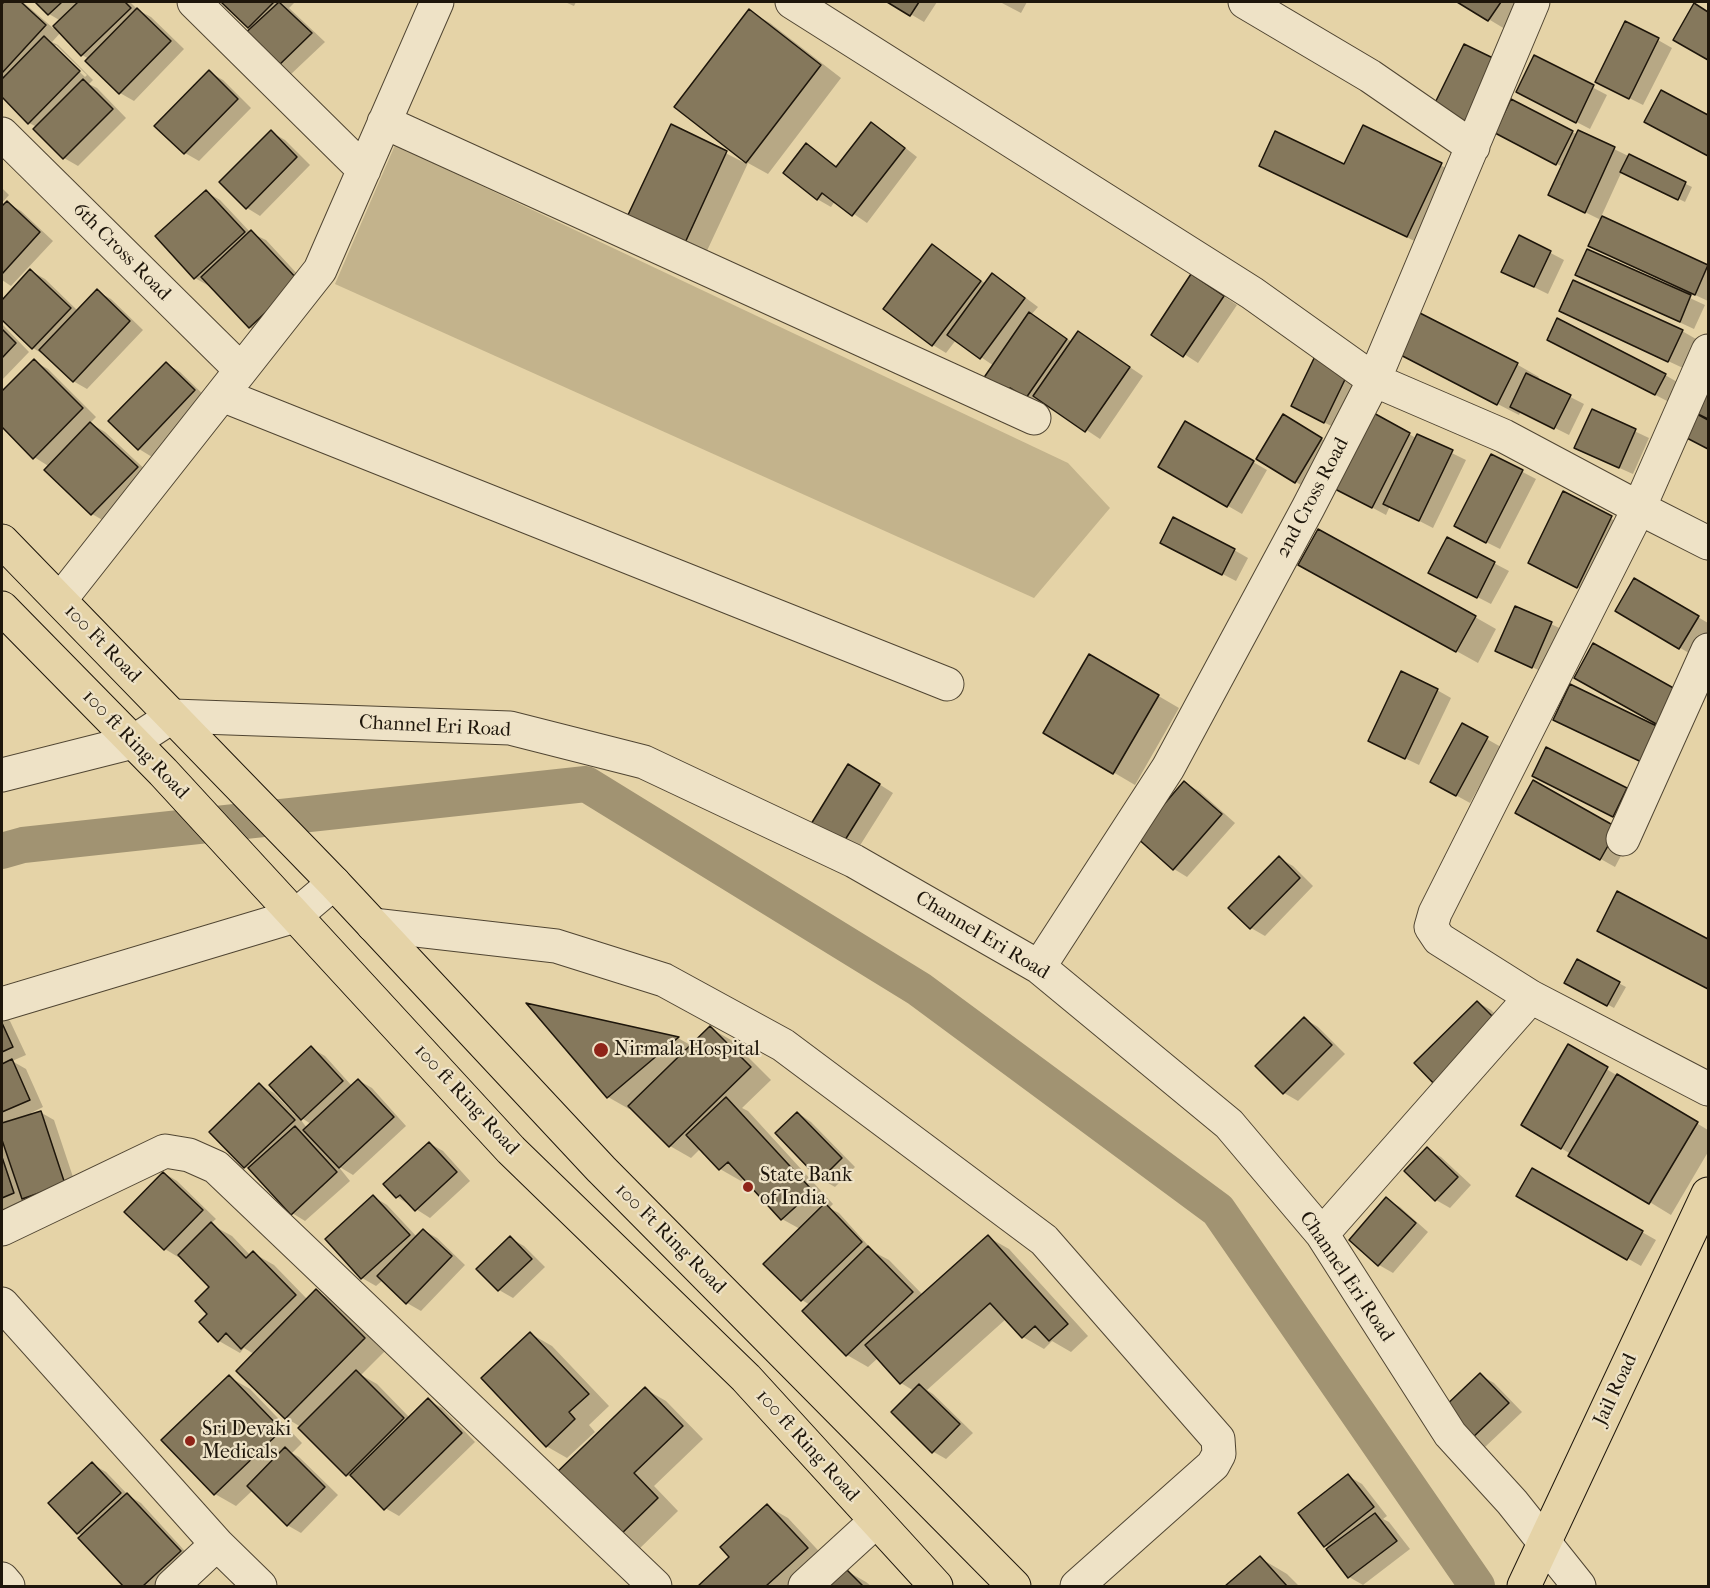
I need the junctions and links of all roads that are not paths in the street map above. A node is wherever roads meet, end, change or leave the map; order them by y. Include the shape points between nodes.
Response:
1 (195, 2) edge
2 (437, 2) edge
3 (792, 2) edge
4 (1245, 2) edge
5 (1533, 2) edge
6 (384, 122) junction
7 (2, 134) edge
8 (1473, 147) junction
9 (363, 170) junction
10 (1708, 351) edge
11 (1374, 380) junction
12 (232, 382) junction
13 (1034, 418) dead end
14 (1639, 508) junction
15 (2, 541) edge
16 (1708, 543) edge
17 (60, 600) junction
18 (2, 608) edge
19 (1708, 650) edge
20 (947, 684) dead end
21 (173, 717) junction
22 (133, 742) junction
23 (2, 775) edge
24 (1623, 840) dead end
25 (334, 883) junction
26 (295, 916) junction
27 (373, 925) junction
28 (1039, 967) junction
29 (1531, 997) junction
30 (2, 1004) edge
31 (1708, 1089) edge
32 (1706, 1204) edge
33 (2, 1229) edge
34 (1322, 1234) junction
35 (2, 1304) edge
36 (876, 1521) junction
37 (217, 1544) junction
38 (1544, 1544) junction
39 (2, 1579) edge
40 (8, 1587) edge
41 (172, 1587) edge
42 (260, 1587) edge
43 (655, 1587) edge
44 (805, 1587) edge
45 (936, 1587) edge
46 (1014, 1587) edge
47 (1077, 1587) edge
48 (1524, 1587) edge
49 (1579, 1587) edge

1 - 9 street
2 - 6 street
3 - 11 street via 1252,293
4 - 8 street via 1370,76
5 - 8 street, 2nd Cross Road
6 - 9 street
6 - 13 street
7 - 12 street, 6th Cross Road
8 - 11 street, 2nd Cross Road
9 - 12 street via 320,270
10 - 14 street
11 - 14 street via 1504,436
11 - 28 street, 2nd Cross Road via 1168,768
12 - 17 street
12 - 20 street
14 - 16 street
14 - 29 street via 1431,927 1439,939
15 - 17 main road, 100 Ft Road
17 - 21 main road, 100 Ft Road
18 - 22 main road, 100 ft Ring Road
19 - 24 street
21 - 22 street
21 - 25 main road, 100 Ft Road
21 - 28 street, Channel Eri Road via 510,728 644,762 854,861
22 - 23 street
22 - 26 main road, 100 ft Ring Road
25 - 26 street
25 - 27 main road, 100 Ft Ring Road
26 - 30 street
26 - 36 main road, 100 ft Ring Road via 511,1150 746,1378
27 - 46 main road, 100 Ft Ring Road via 601,1169
27 - 47 street via 556,946 664,980 783,1045 1044,1240 1218,1440 1219,1454 1213,1465
28 - 34 street, Channel Eri Road via 1229,1124
29 - 31 street
29 - 34 street
32 - 38 main road, Jail Road
33 - 43 street via 165,1151 189,1155 216,1167
34 - 38 street, Channel Eri Road via 1450,1434
35 - 37 street
36 - 44 street
36 - 45 main road, 100 ft Ring Road
37 - 41 street
37 - 42 street
38 - 48 main road, Jail Road
38 - 49 street, Channel Eri Road
39 - 40 street

